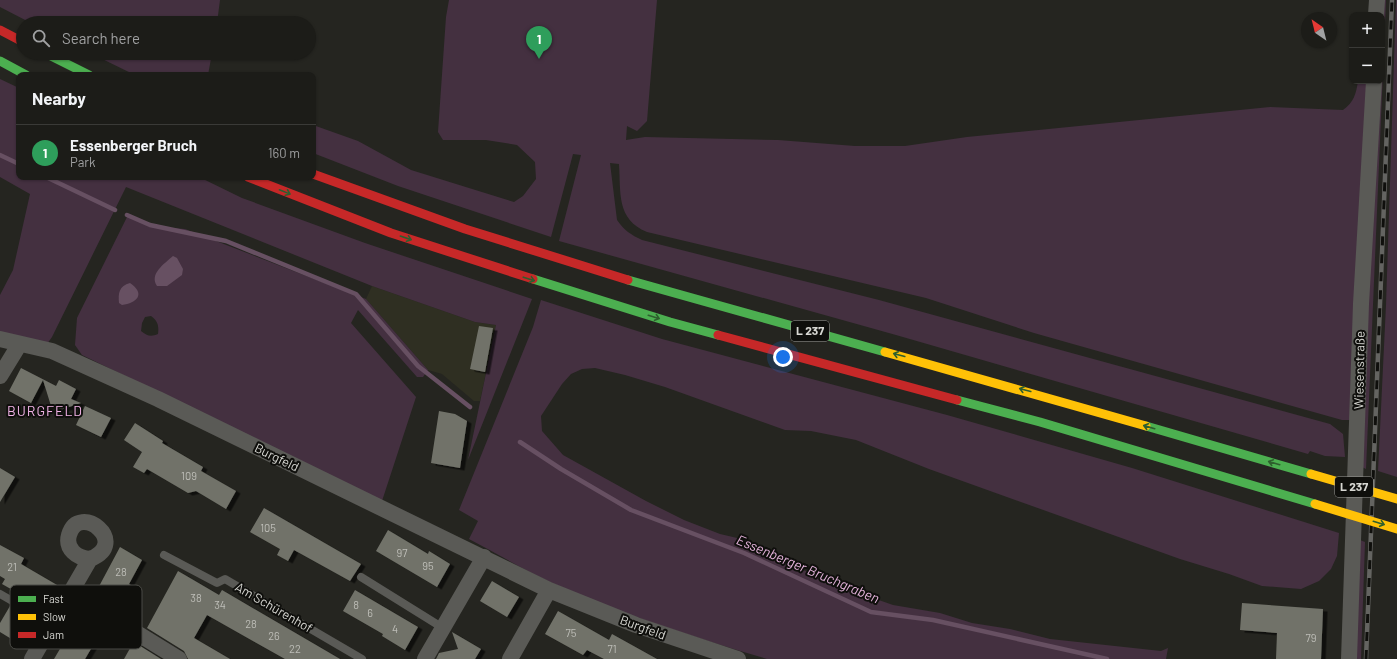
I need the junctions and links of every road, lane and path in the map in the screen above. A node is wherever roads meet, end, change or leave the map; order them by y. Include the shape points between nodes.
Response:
1 (1377, 0) edge
2 (1376, 12) edge
3 (0, 30) edge
4 (16, 38) edge
5 (59, 60) edge
6 (0, 61) edge
7 (20, 72) edge
8 (83, 72) edge
9 (1374, 84) edge
10 (316, 175) edge
11 (256, 180) edge
12 (0, 339) edge
13 (18, 345) junction
14 (0, 376) edge
15 (1397, 499) edge
16 (1397, 529) edge
17 (164, 555) dead end
18 (484, 558) junction
19 (90, 559) dead end
20 (361, 577) dead end
21 (75, 585) edge
22 (549, 590) junction
23 (0, 594) edge
24 (10, 600) edge
25 (443, 628) junction
26 (142, 636) edge
27 (38, 649) edge
28 (32, 659) edge
29 (179, 659) edge
30 (362, 659) edge
31 (425, 659) edge
32 (510, 659) edge
33 (738, 659) edge
34 (1348, 659) edge

1 - 2 street
3 - 4 highway
5 - 8 highway
6 - 7 highway
9 - 34 street, Wiesenstraße via 1361,304
15 -> 10 highway, L 237, bridge via 1032,392 568,263 466,230
11 -> 16 highway, L 237, bridge via 391,233 670,322 1040,422
12 - 13 street, Burgfeld
13 - 14 street
13 - 18 street, Burgfeld via 52,351
17 - 30 lane, Am Schürenhof via 217,583 225,579
18 - 22 street, Burgfeld
18 - 25 street
19 - 21 street
20 - 25 lane
22 - 32 street
22 - 33 street, Burgfeld via 636,625
23 - 24 lane
25 - 31 street
26 - 29 street
27 - 28 street

